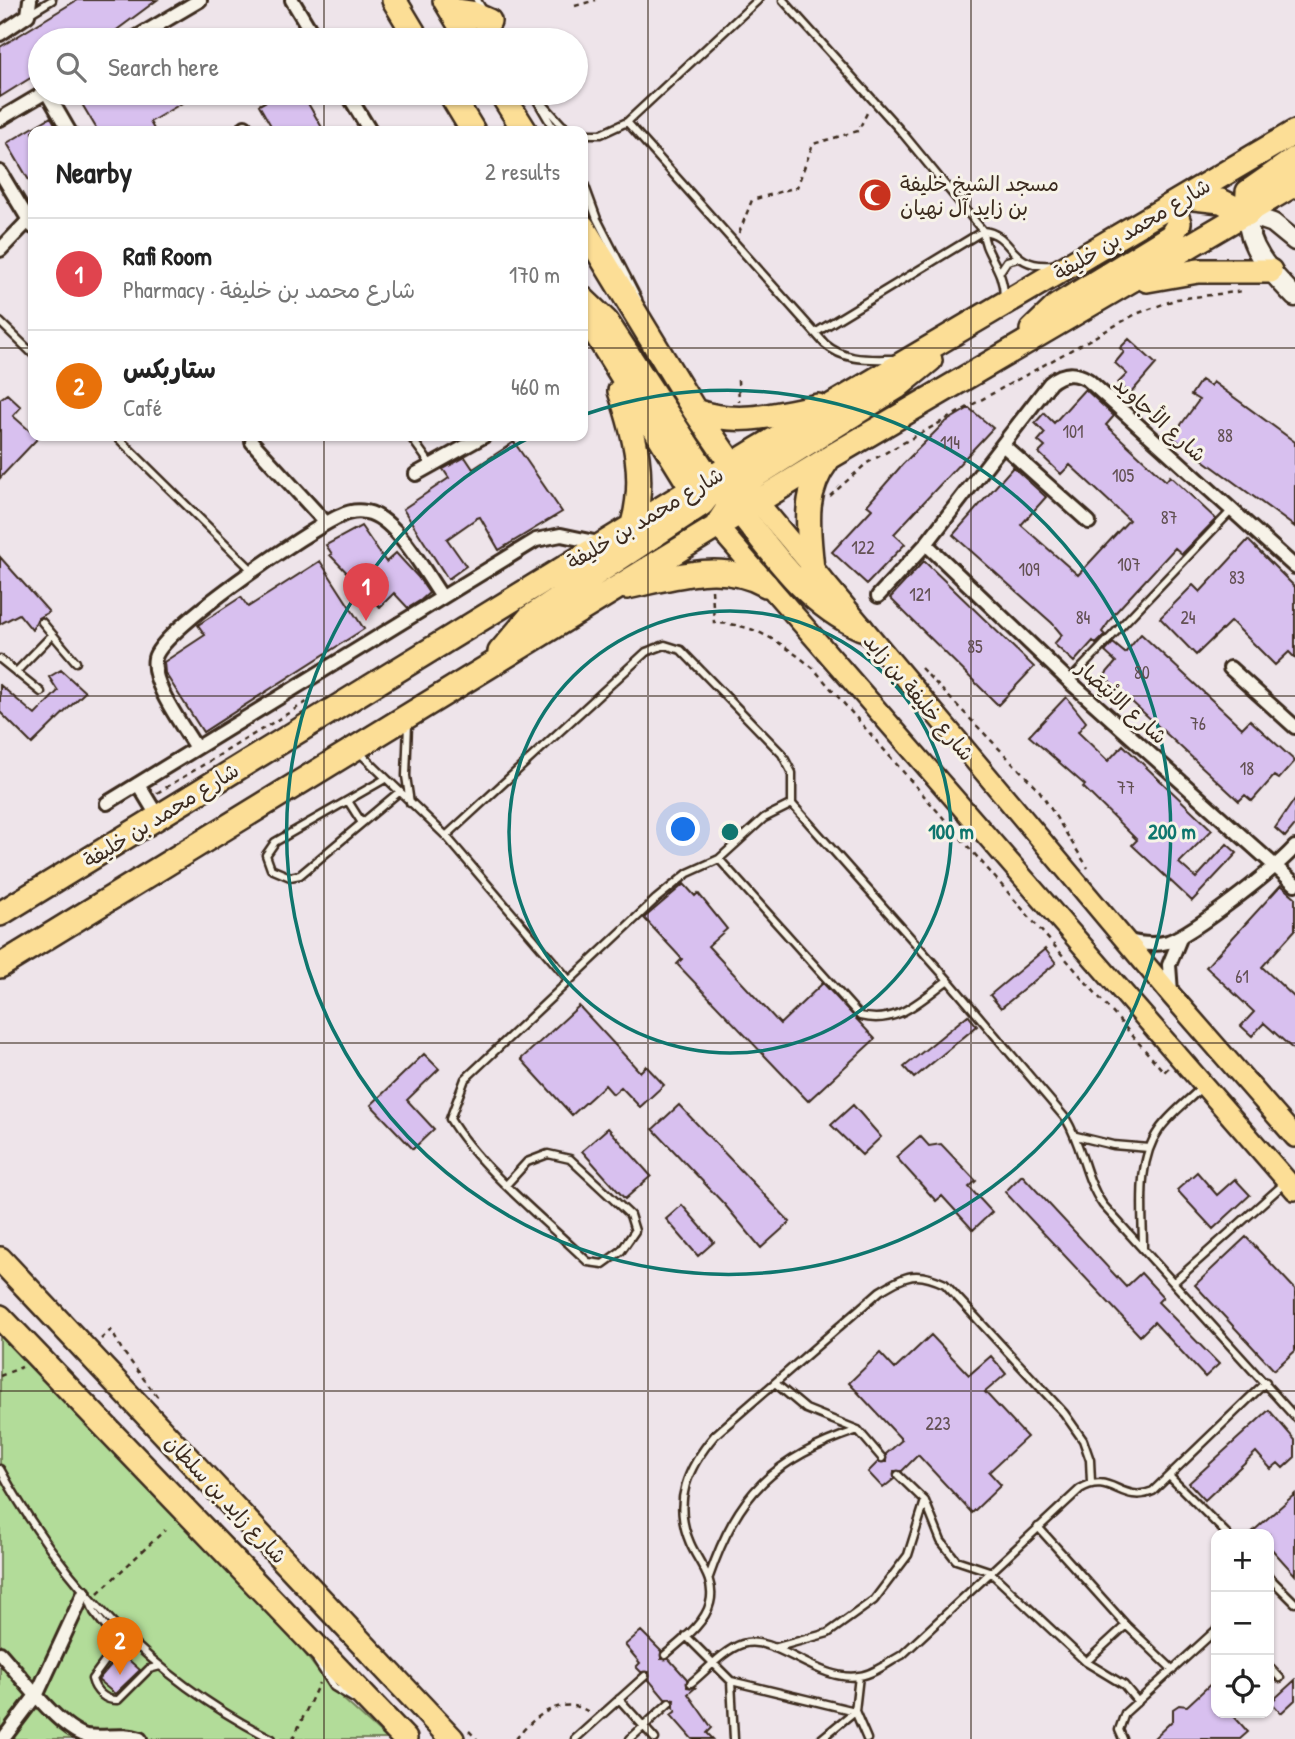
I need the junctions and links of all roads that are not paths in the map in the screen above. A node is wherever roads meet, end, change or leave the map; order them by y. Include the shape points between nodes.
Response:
1 (30, 0) edge
2 (52, 0) edge
3 (200, 0) edge
4 (292, 0) edge
5 (394, 0) edge
6 (477, 0) edge
7 (758, 0) edge
8 (783, 0) edge
9 (448, 5) edge
10 (28, 15) junction
11 (152, 28) edge
12 (309, 28) edge
13 (411, 28) edge
14 (462, 28) edge
15 (491, 28) edge
16 (493, 28) edge
17 (0, 33) edge
18 (28, 103) edge
19 (53, 105) edge
20 (354, 105) edge
21 (457, 105) edge
22 (508, 105) edge
23 (540, 105) edge
24 (544, 105) edge
25 (0, 119) edge
26 (627, 122) junction
27 (66, 126) edge
28 (367, 126) edge
29 (470, 126) edge
30 (521, 126) edge
31 (552, 126) edge
32 (564, 126) edge
33 (1295, 132) edge
34 (588, 134) edge
35 (1295, 159) edge
36 (0, 172) edge
37 (1295, 184) edge
38 (588, 194) edge
39 (1179, 201) junction
40 (1247, 214) junction
41 (28, 219) edge
42 (28, 227) edge
43 (983, 231) junction
44 (588, 235) edge
45 (1295, 241) edge
46 (0, 250) edge
47 (1018, 258) junction
48 (1072, 264) junction
49 (1000, 271) junction
50 (1270, 271) junction
51 (1127, 285) junction
52 (1295, 298) edge
53 (588, 304) edge
54 (1002, 305) junction
55 (588, 321) edge
56 (0, 322) edge
57 (646, 331) junction
58 (815, 333) junction
59 (944, 340) junction
60 (1023, 345) junction
61 (28, 349) edge
62 (608, 354) junction
63 (911, 359) junction
64 (838, 402) junction
65 (695, 411) junction
66 (121, 441) edge
67 (414, 441) edge
68 (475, 441) edge
69 (252, 442) dead end
70 (1004, 446) junction
71 (832, 456) junction
72 (431, 465) junction
73 (416, 474) dead end
74 (724, 492) junction
75 (1232, 510) junction
76 (1089, 522) dead end
77 (326, 523) junction
78 (633, 524) junction
79 (717, 526) junction
80 (603, 543) junction
81 (926, 544) junction
82 (1295, 567) edge
83 (812, 570) junction
84 (254, 572) junction
85 (766, 585) junction
86 (608, 592) junction
87 (878, 596) dead end
88 (442, 597) junction
89 (42, 622) dead end
90 (861, 628) junction
91 (52, 635) junction
92 (0, 659) edge
93 (495, 661) junction
94 (76, 662) dead end
95 (1230, 668) dead end
96 (16, 672) junction
97 (1069, 681) junction
98 (41, 692) dead end
99 (408, 714) junction
100 (1295, 727) edge
101 (355, 747) junction
102 (196, 748) junction
103 (385, 779) junction
104 (138, 784) junction
105 (399, 792) junction
106 (348, 801) junction
107 (107, 803) dead end
108 (410, 803) junction
109 (792, 804) junction
110 (158, 817) junction
111 (362, 823) junction
112 (446, 836) junction
113 (1295, 847) edge
114 (719, 859) junction
115 (1275, 866) junction
116 (1295, 884) edge
117 (0, 914) edge
118 (1181, 936) junction
119 (1124, 939) junction
120 (0, 966) edge
121 (569, 980) junction
122 (948, 980) junction
123 (1172, 996) junction
124 (1203, 1086) junction
125 (1076, 1136) junction
126 (1295, 1136) edge
127 (1149, 1148) junction
128 (507, 1184) junction
129 (1291, 1185) edge
130 (1143, 1248) junction
131 (0, 1259) edge
132 (1174, 1282) junction
133 (0, 1317) edge
134 (1266, 1382) junction
135 (775, 1383) junction
136 (1295, 1417) edge
137 (858, 1430) junction
138 (882, 1458) dead end
139 (0, 1469) edge
140 (898, 1475) dead end
141 (1169, 1476) junction
142 (1091, 1482) junction
143 (925, 1501) junction
144 (1038, 1527) junction
145 (1222, 1529) edge
146 (989, 1572) junction
147 (709, 1577) junction
148 (1274, 1584) edge
149 (87, 1596) junction
150 (1295, 1603) edge
151 (1125, 1625) junction
152 (1211, 1635) edge
153 (685, 1636) junction
154 (310, 1639) junction
155 (774, 1648) junction
156 (0, 1653) edge
157 (665, 1656) dead end
158 (1086, 1662) junction
159 (712, 1665) junction
160 (160, 1667) junction
161 (1173, 1670) junction
162 (1274, 1672) edge
163 (645, 1676) dead end
164 (859, 1676) junction
165 (1280, 1678) dead end
166 (731, 1681) junction
167 (691, 1684) dead end
168 (37, 1694) junction
169 (619, 1699) junction
170 (1138, 1702) junction
171 (669, 1703) dead end
172 (373, 1705) junction
173 (855, 1711) junction
174 (644, 1726) junction
175 (4, 1739) edge
176 (141, 1739) edge
177 (272, 1739) edge
178 (405, 1739) edge
179 (452, 1739) edge
180 (575, 1739) edge
181 (630, 1739) edge
182 (656, 1739) edge
183 (734, 1739) edge
184 (821, 1739) edge
185 (867, 1739) edge
186 (1124, 1739) edge

1 - 10 street
2 - 10 lane
3 - 11 street
4 - 12 street
5 - 13 highway
6 - 16 lane
7 - 26 lane
8 - 43 lane
9 - 14 highway
9 - 15 highway via 471,13
10 - 17 street
18 - 25 street
19 - 27 street
20 - 28 street
21 - 29 highway
22 - 30 highway
23 - 31 lane
24 - 32 lane
26 - 34 lane via 601,134
26 - 58 lane
33 - 39 highway, شارع محمد بن خليفة
35 - 40 highway via 1248,192
36 - 41 street
37 - 40 highway, شارع محمد بن خليفة
38 - 57 lane via 631,281
39 - 40 highway via 1221,201
39 - 48 highway, شارع محمد بن خليفة
39 - 60 highway via 1179,223 1171,236 1057,306
40 - 45 main road via 1273,223
40 - 50 main road via 1254,248
40 - 51 highway, شارع محمد بن خليفة
42 - 46 street
43 - 47 lane via 997,235
43 - 49 lane
43 - 58 lane
44 - 57 highway, شارع خليفة بن زايد
47 - 48 lane via 1033,265
47 - 49 lane via 1007,261
48 - 54 highway, شارع محمد بن خليفة
49 - 54 lane
50 - 51 highway via 1174,274
50 - 52 main road
51 - 60 highway, شارع محمد بن خليفة
53 - 74 highway via 615,333
54 - 59 highway, شارع محمد بن خليفة
55 - 62 highway, شارع خليفة بن زايد
56 - 61 lane
57 - 65 highway, شارع خليفة بن زايد
58 - 63 lane via 847,357
59 - 63 highway, شارع محمد بن خليفة
59 - 74 highway via 933,357 897,387
60 - 71 highway, شارع محمد بن خليفة
62 - 74 highway, شارع خليفة بن زايد
62 - 78 highway via 637,446 639,497
63 - 64 highway, شارع محمد بن خليفة
64 - 65 highway via 729,420
64 - 74 highway, شارع محمد بن خليفة
65 - 74 highway, شارع خليفة بن زايد
66 - 84 lane
67 - 72 lane
68 - 72 street
69 - 77 street
70 - 75 street, شارع الأجاويد via 1050,383 1063,374 1082,376
70 - 76 street
70 - 81 street, شارع الأجاويد
71 - 74 highway, شارع محمد بن خليفة
71 - 83 highway via 807,507
72 - 73 street
74 - 78 highway, شارع محمد بن خليفة
74 - 79 highway, شارع محمد بن خليفة
74 - 83 main road, شارع خليفة بن زايد
74 - 90 highway via 806,592 831,613
74 - 93 highway via 530,617
75 - 82 street, شارع الأجاويد
75 - 97 lane
77 - 84 street
77 - 88 street via 354,511 379,517 398,534
78 - 80 highway, شارع محمد بن خليفة
79 - 85 main road, شارع خليفة بن زايد
79 - 86 highway, شارع محمد بن خليفة
80 - 88 street via 561,535 542,537
80 - 110 highway, شارع محمد بن خليفة
81 - 87 street, شارع الأجاويد
81 - 97 street, شارع الانْتِصَار
83 - 90 main road, شارع خليفة بن زايد
84 - 102 street via 182,623 157,651 154,667 158,682
85 - 86 highway via 745,575 710,571
85 - 124 main road, شارع خليفة بن زايد
86 - 93 highway, شارع محمد بن خليفة
88 - 102 street
89 - 91 lane
90 - 119 main road, شارع خليفة بن زايد
91 - 94 lane
91 - 96 lane
92 - 96 lane
93 - 99 highway, شارع محمد بن خليفة
95 - 100 street
96 - 98 lane
97 - 115 street, شارع الانْتِصَار
99 - 101 highway, شارع محمد بن خليفة
99 - 108 lane
101 - 103 lane
101 - 120 highway, شارع محمد بن خليفة
102 - 104 street
103 - 105 lane
103 - 106 lane
104 - 107 street
104 - 110 street
105 - 108 lane
105 - 111 lane
106 - 111 lane
106 - 111 lane via 269,847 271,870 290,877 300,875
108 - 112 lane
109 - 112 lane via 792,773 782,754 690,658 664,645 646,652
109 - 114 lane via 764,818
109 - 122 lane
110 - 117 highway, شارع محمد بن خليفة
112 - 121 lane
113 - 115 street
114 - 121 lane via 688,873
114 - 122 lane via 860,1016 880,1021 902,1013
115 - 116 street, شارع الانْتِصَار
115 - 118 street
118 - 119 street via 1153,944
118 - 123 street via 1169,965
119 - 123 main road, شارع خليفة بن زايد
121 - 128 lane via 465,1079 454,1102 450,1118 463,1141
122 - 125 lane
123 - 126 main road, شارع خليفة بن زايد
124 - 127 lane via 1160,1129
124 - 129 main road, شارع خليفة بن زايد
125 - 127 lane
125 - 130 lane via 1089,1186
127 - 130 lane via 1143,1182
128 - 128 lane via 588,1262 603,1264 621,1251 635,1231 629,1215 570,1159 548,1154 527,1161
129 - 132 lane
130 - 132 lane
131 - 179 highway, شارع زايد بن سلطان
132 - 134 lane
133 - 154 highway, شارع زايد بن سلطان
134 - 136 lane
134 - 141 lane
135 - 137 lane via 806,1409
135 - 142 lane via 880,1291 905,1276 926,1275 945,1284 1064,1413 1083,1440
135 - 147 lane via 715,1435 692,1462 682,1498 689,1541
137 - 138 lane
137 - 147 lane via 816,1444 778,1467 747,1498 723,1535
139 - 149 lane via 35,1530
140 - 143 lane
141 - 142 lane via 1140,1496 1103,1481
141 - 145 lane
142 - 144 lane
143 - 146 lane via 941,1541 956,1560
143 - 155 lane via 908,1555 874,1601 828,1633
144 - 146 lane
144 - 151 lane
146 - 158 lane
146 - 164 lane via 902,1655
147 - 153 lane via 711,1601 702,1619
148 - 150 lane
149 - 160 lane
149 - 160 lane via 116,1640 94,1674 97,1690 118,1700 145,1672
149 - 168 street
151 - 158 lane
151 - 161 lane
152 - 161 lane
153 - 157 lane
153 - 159 lane
154 - 172 highway, شارع زايد بن سلطان
154 - 172 lane via 323,1674 341,1693
155 - 159 lane via 752,1641 739,1644
155 - 164 lane via 822,1672
156 - 168 street
158 - 170 lane via 1124,1685
159 - 166 lane
159 - 167 lane
160 - 177 lane
161 - 170 lane
162 - 165 lane
163 - 169 lane
164 - 173 lane
166 - 173 lane
166 - 183 lane
168 - 175 street
168 - 176 street via 75,1732
169 - 174 lane
169 - 180 lane
170 - 186 lane via 1125,1713 1119,1730
171 - 174 lane
172 - 178 highway, شارع زايد بن سلطان
173 - 184 lane
173 - 185 lane
174 - 181 lane
174 - 182 lane

